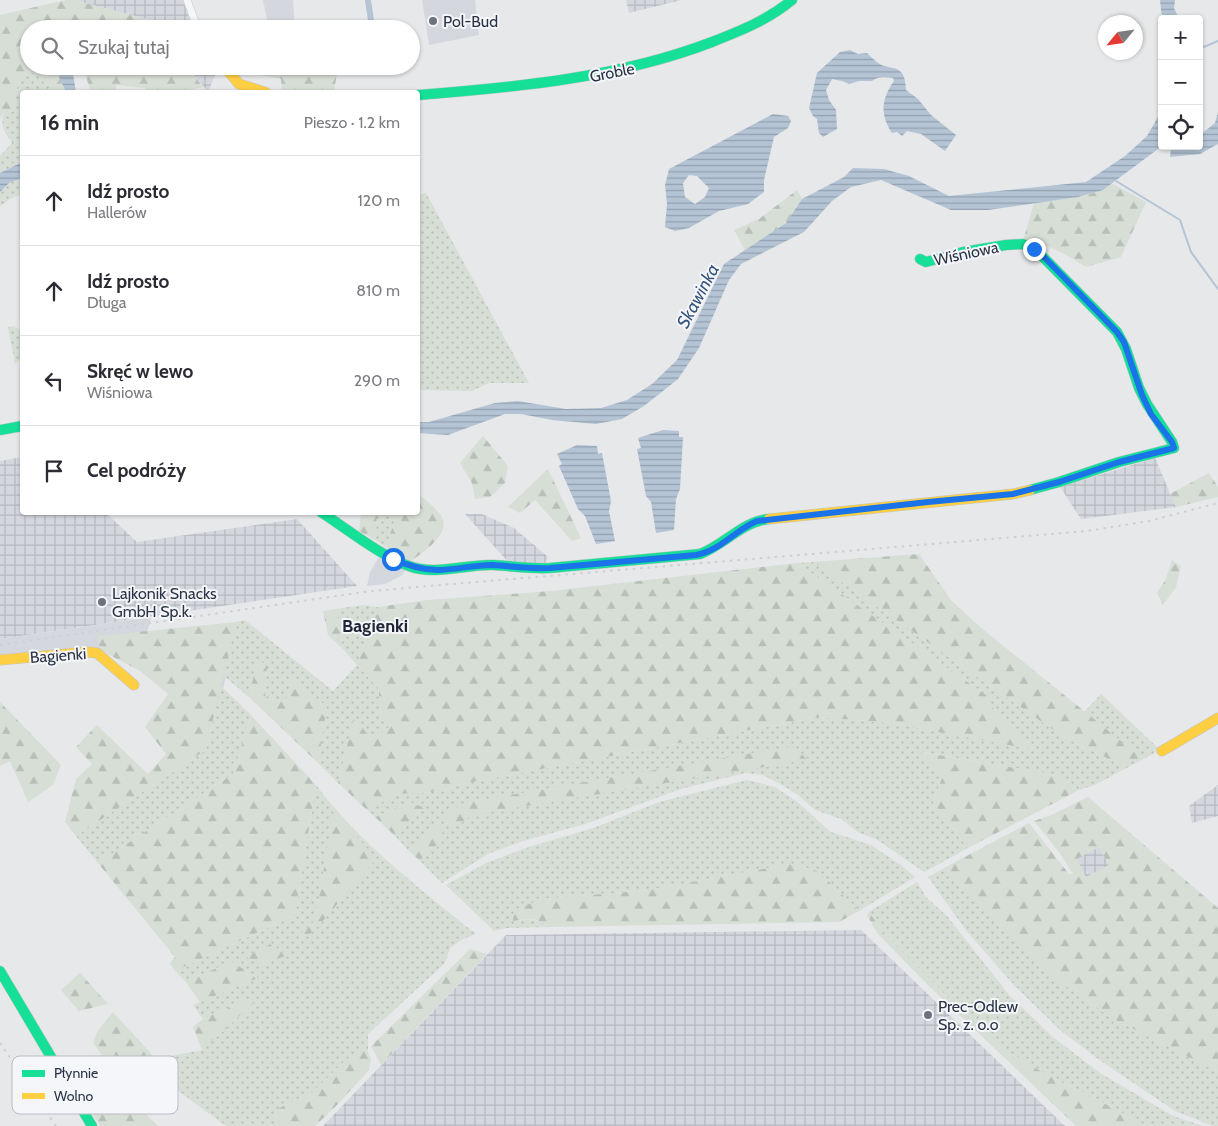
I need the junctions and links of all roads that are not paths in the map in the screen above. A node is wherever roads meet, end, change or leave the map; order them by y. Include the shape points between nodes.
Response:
1 (187, 0) edge
2 (792, 0) edge
3 (195, 20) edge
4 (232, 75) edge
5 (258, 90) edge
6 (420, 95) edge
7 (920, 259) dead end
8 (20, 426) edge
9 (0, 430) edge
10 (326, 515) edge
11 (0, 660) edge
12 (134, 685) dead end
13 (1218, 718) edge
14 (1162, 751) dead end
15 (0, 971) edge
16 (50, 1056) edge
17 (85, 1114) edge
18 (92, 1126) edge

1 - 3 street
2 - 6 street, Groble via 760,23 647,65 514,87
4 - 5 street via 239,84
7 - 10 street, Wiśniowa via 926,262 963,252 1019,244 1039,253 1121,337 1148,407 1174,448 1013,494 757,521 719,546 700,554 550,568 492,565 441,570 411,566 393,559
8 - 9 street
11 - 12 street, Bagienki via 97,653
13 - 14 street
15 - 16 street
17 - 18 street

